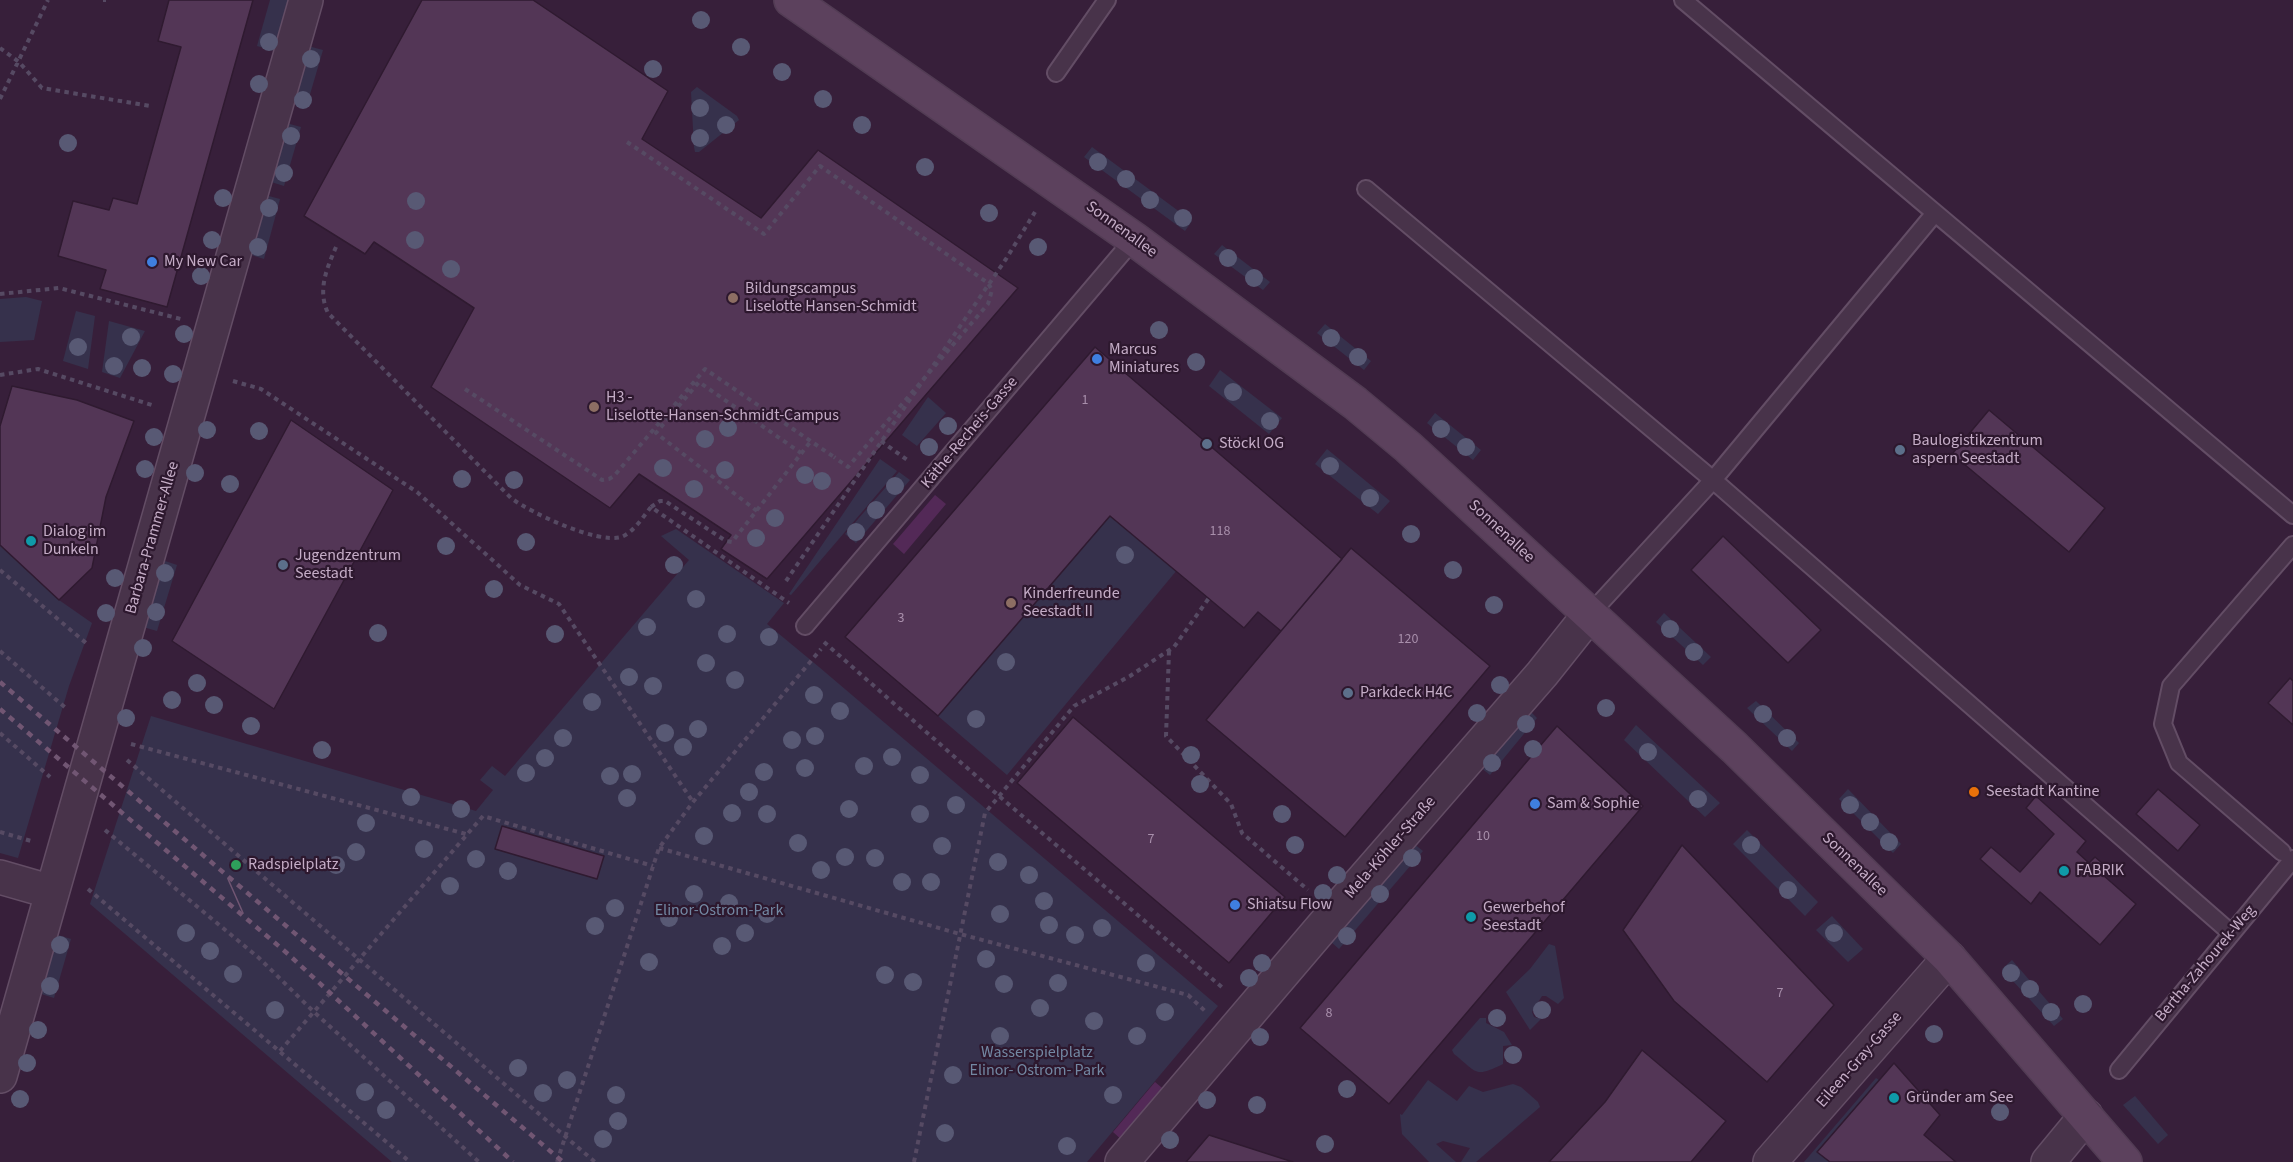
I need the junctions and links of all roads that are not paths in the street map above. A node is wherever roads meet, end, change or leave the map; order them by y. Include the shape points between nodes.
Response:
1 (306, 0) edge
2 (791, 0) edge
3 (1107, 0) edge
4 (1683, 0) edge
5 (1056, 73) dead end
6 (1366, 189) dead end
7 (1935, 213) junction
8 (1134, 239) junction
9 (1713, 480) junction
10 (2293, 515) edge
11 (2293, 545) edge
12 (1588, 615) junction
13 (805, 626) road end
14 (2287, 856) edge
15 (0, 878) edge
16 (56, 879) junction
17 (2231, 933) junction
18 (1949, 958) junction
19 (2118, 1070) dead end
20 (0, 1076) edge
21 (2086, 1116) junction
22 (1122, 1162) edge
23 (1770, 1162) edge
24 (2048, 1162) edge
25 (2125, 1162) edge

1 - 16 street, Barbara-Prammer-Allee
2 - 8 street, Sonnenallee
3 - 5 lane
4 - 7 lane
6 - 9 lane
7 - 9 lane
7 - 10 lane
8 - 12 street, Sonnenallee via 1355,403 1468,501
8 - 13 lane, Käthe-Recheis-Gasse
9 - 12 lane
9 - 17 lane
11 - 14 lane via 2171,686 2163,724 2179,764
12 - 18 street, Sonnenallee via 1735,748
12 - 22 street, Mela-Köhler-Straße via 1542,674
14 - 17 lane, Bertha-Zahourek-Weg
15 - 16 street
16 - 20 street, Barbara-Prammer-Allee
17 - 19 lane, Bertha-Zahourek-Weg
18 - 21 street, Sonnenallee
18 - 23 street, Eileen-Gray-Gasse
21 - 24 street
21 - 25 street, Sonnenallee

